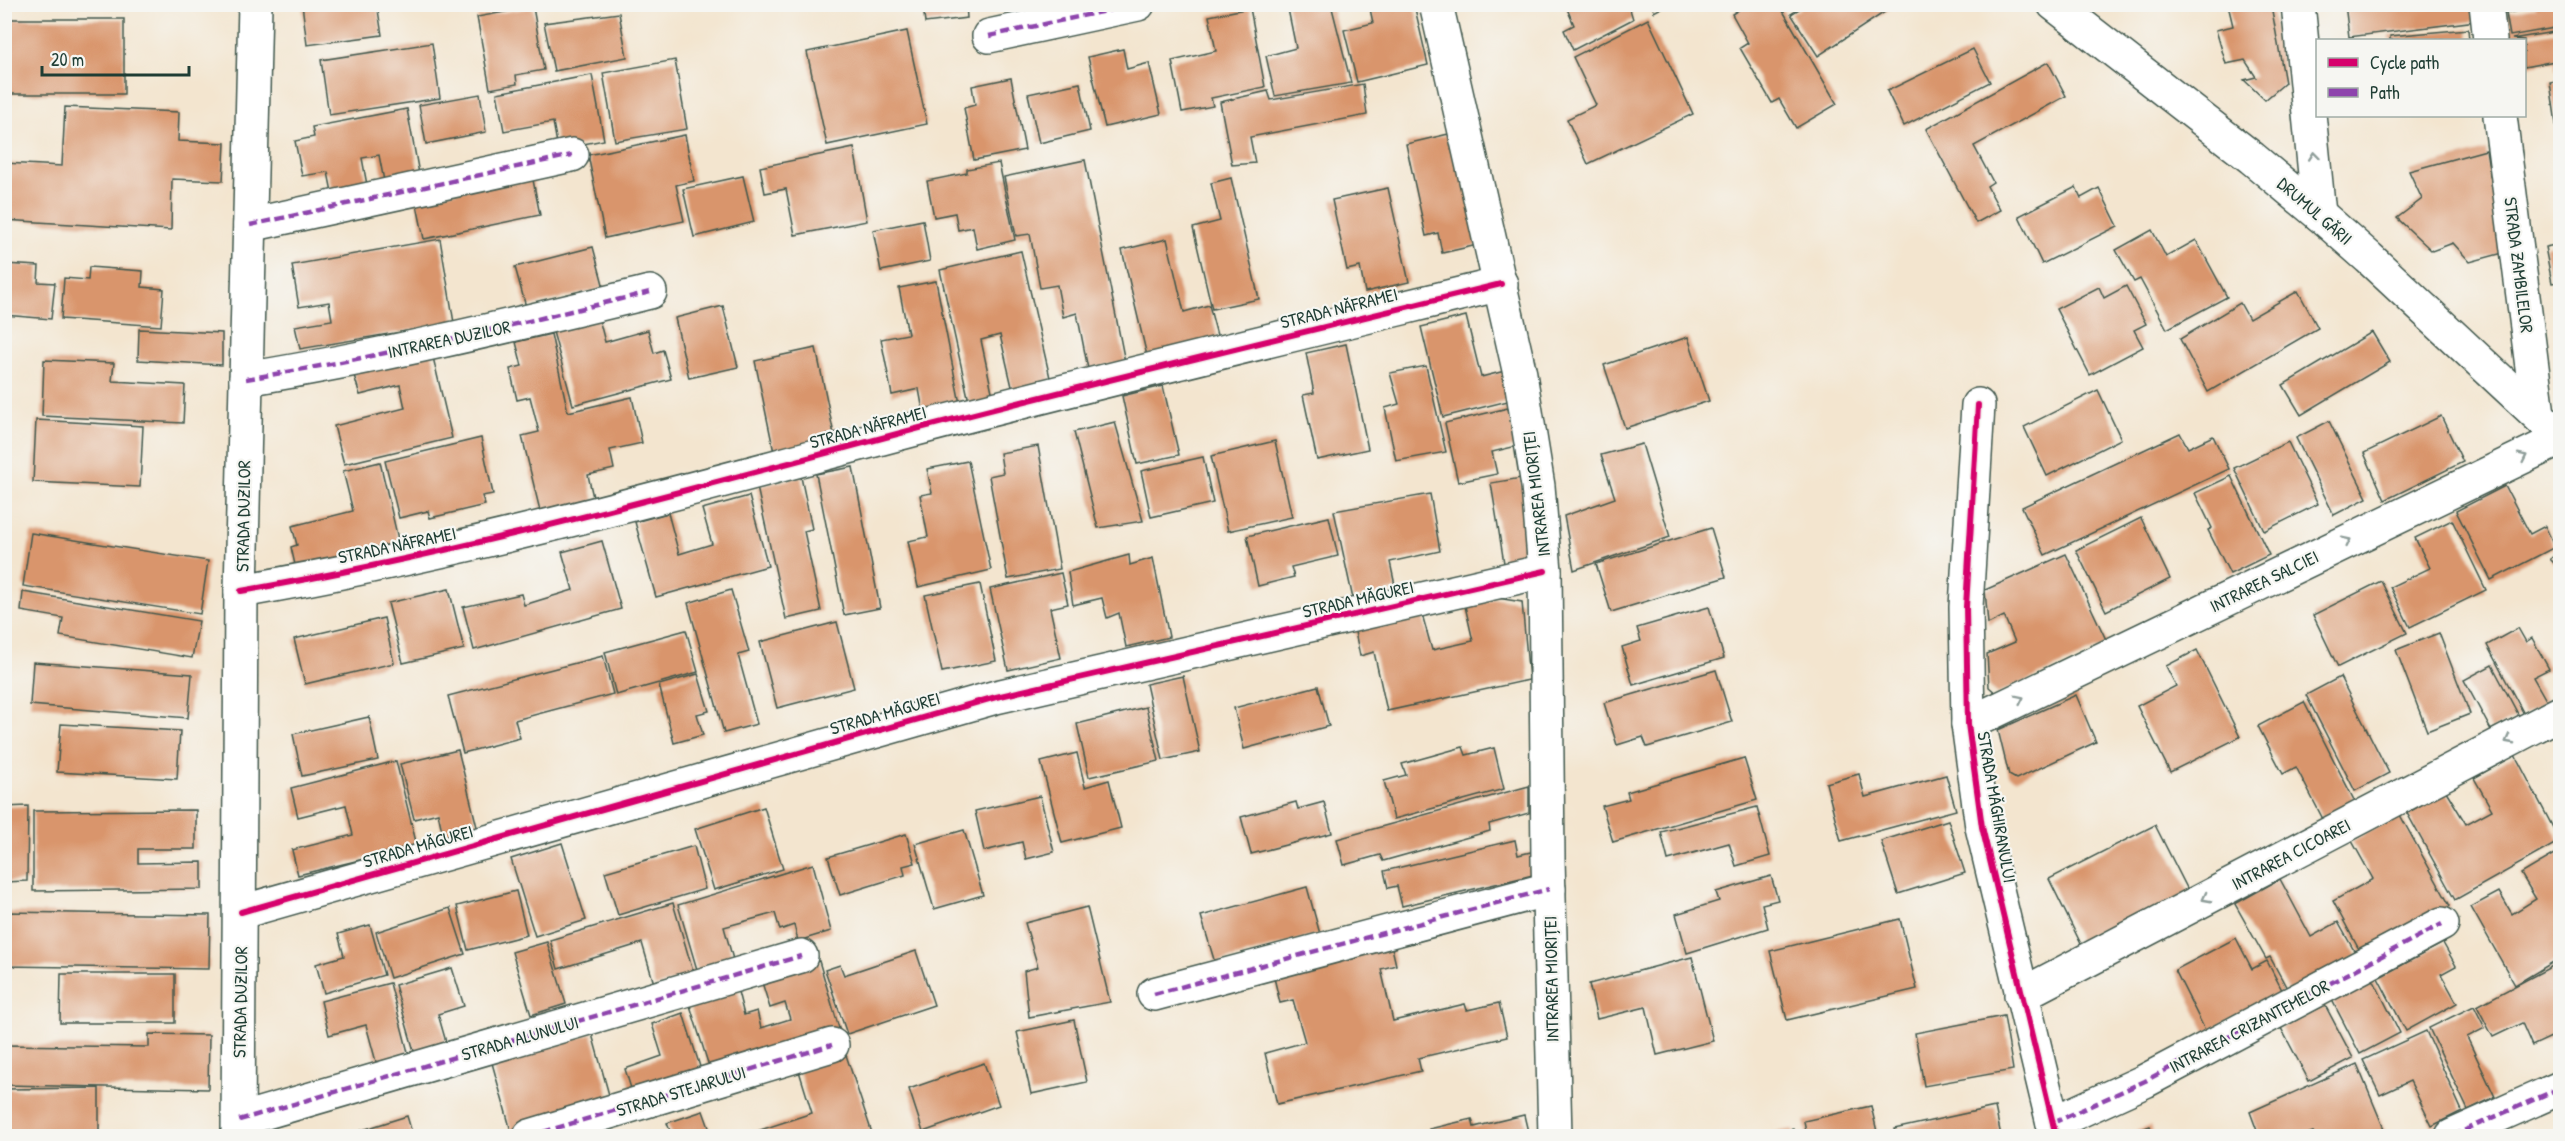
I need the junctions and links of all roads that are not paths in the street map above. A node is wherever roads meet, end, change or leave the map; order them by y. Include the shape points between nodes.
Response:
1 (255, 4) edge
2 (1138, 4) edge
3 (1436, 4) edge
4 (2054, 4) edge
5 (2298, 4) edge
6 (2486, 4) edge
7 (988, 36) dead end
8 (2490, 39) edge
9 (2500, 117) edge
10 (572, 155) dead end
11 (2319, 214) junction
12 (250, 225) junction
13 (1500, 284) junction
14 (650, 292) dead end
15 (246, 379) junction
16 (1977, 405) dead end
17 (2553, 430) edge
18 (1545, 571) junction
19 (241, 591) junction
20 (2560, 713) edge
21 (1968, 724) junction
22 (1549, 889) junction
23 (241, 912) junction
24 (2442, 924) dead end
25 (801, 956) dead end
26 (1154, 994) dead end
27 (2021, 995) junction
28 (832, 1045) dead end
29 (2560, 1088) edge
30 (238, 1128) edge
31 (2054, 1130) edge
32 (530, 1137) edge
33 (1555, 1137) edge
34 (2452, 1137) edge

1 - 12 street, STRADA DUZILOR
2 - 7 street
3 - 13 street, INTRAREA MIORIȚEI
4 - 11 street, DRUMUL GĂRII
11 -> 5 street
6 - 8 street
9 - 17 street, STRADA ZAMBILELOR
10 - 12 street
11 - 17 street, DRUMUL GĂRII
12 - 15 street, STRADA DUZILOR
13 - 18 street, INTRAREA MIORIȚEI via 1520,374 1538,486
13 - 19 street, STRADA NĂFRAMEI via 1006,406 504,538
14 - 15 street, INTRAREA DUZILOR via 477,333
15 - 19 street, STRADA DUZILOR
16 - 21 street, STRADA MĂGHIRANULUI via 1966,606
21 -> 17 street, INTRAREA SALCIEI
18 - 22 street, INTRAREA MIORIȚEI
18 - 23 street, STRADA MĂGUREI via 996,697
19 - 23 street, STRADA DUZILOR
20 -> 27 street, INTRAREA CICOAREI
21 - 27 street, STRADA MĂGHIRANULUI via 1982,828
22 - 26 street
22 - 33 street, INTRAREA MIORIȚEI
23 - 30 street, STRADA DUZILOR
24 - 31 street, INTRAREA CRIZANTEMELOR
25 - 30 street, STRADA ALUNULUI
27 - 31 street, STRADA MĂGHIRANULUI
28 - 32 street, STRADA STEJARULUI
29 - 34 street

